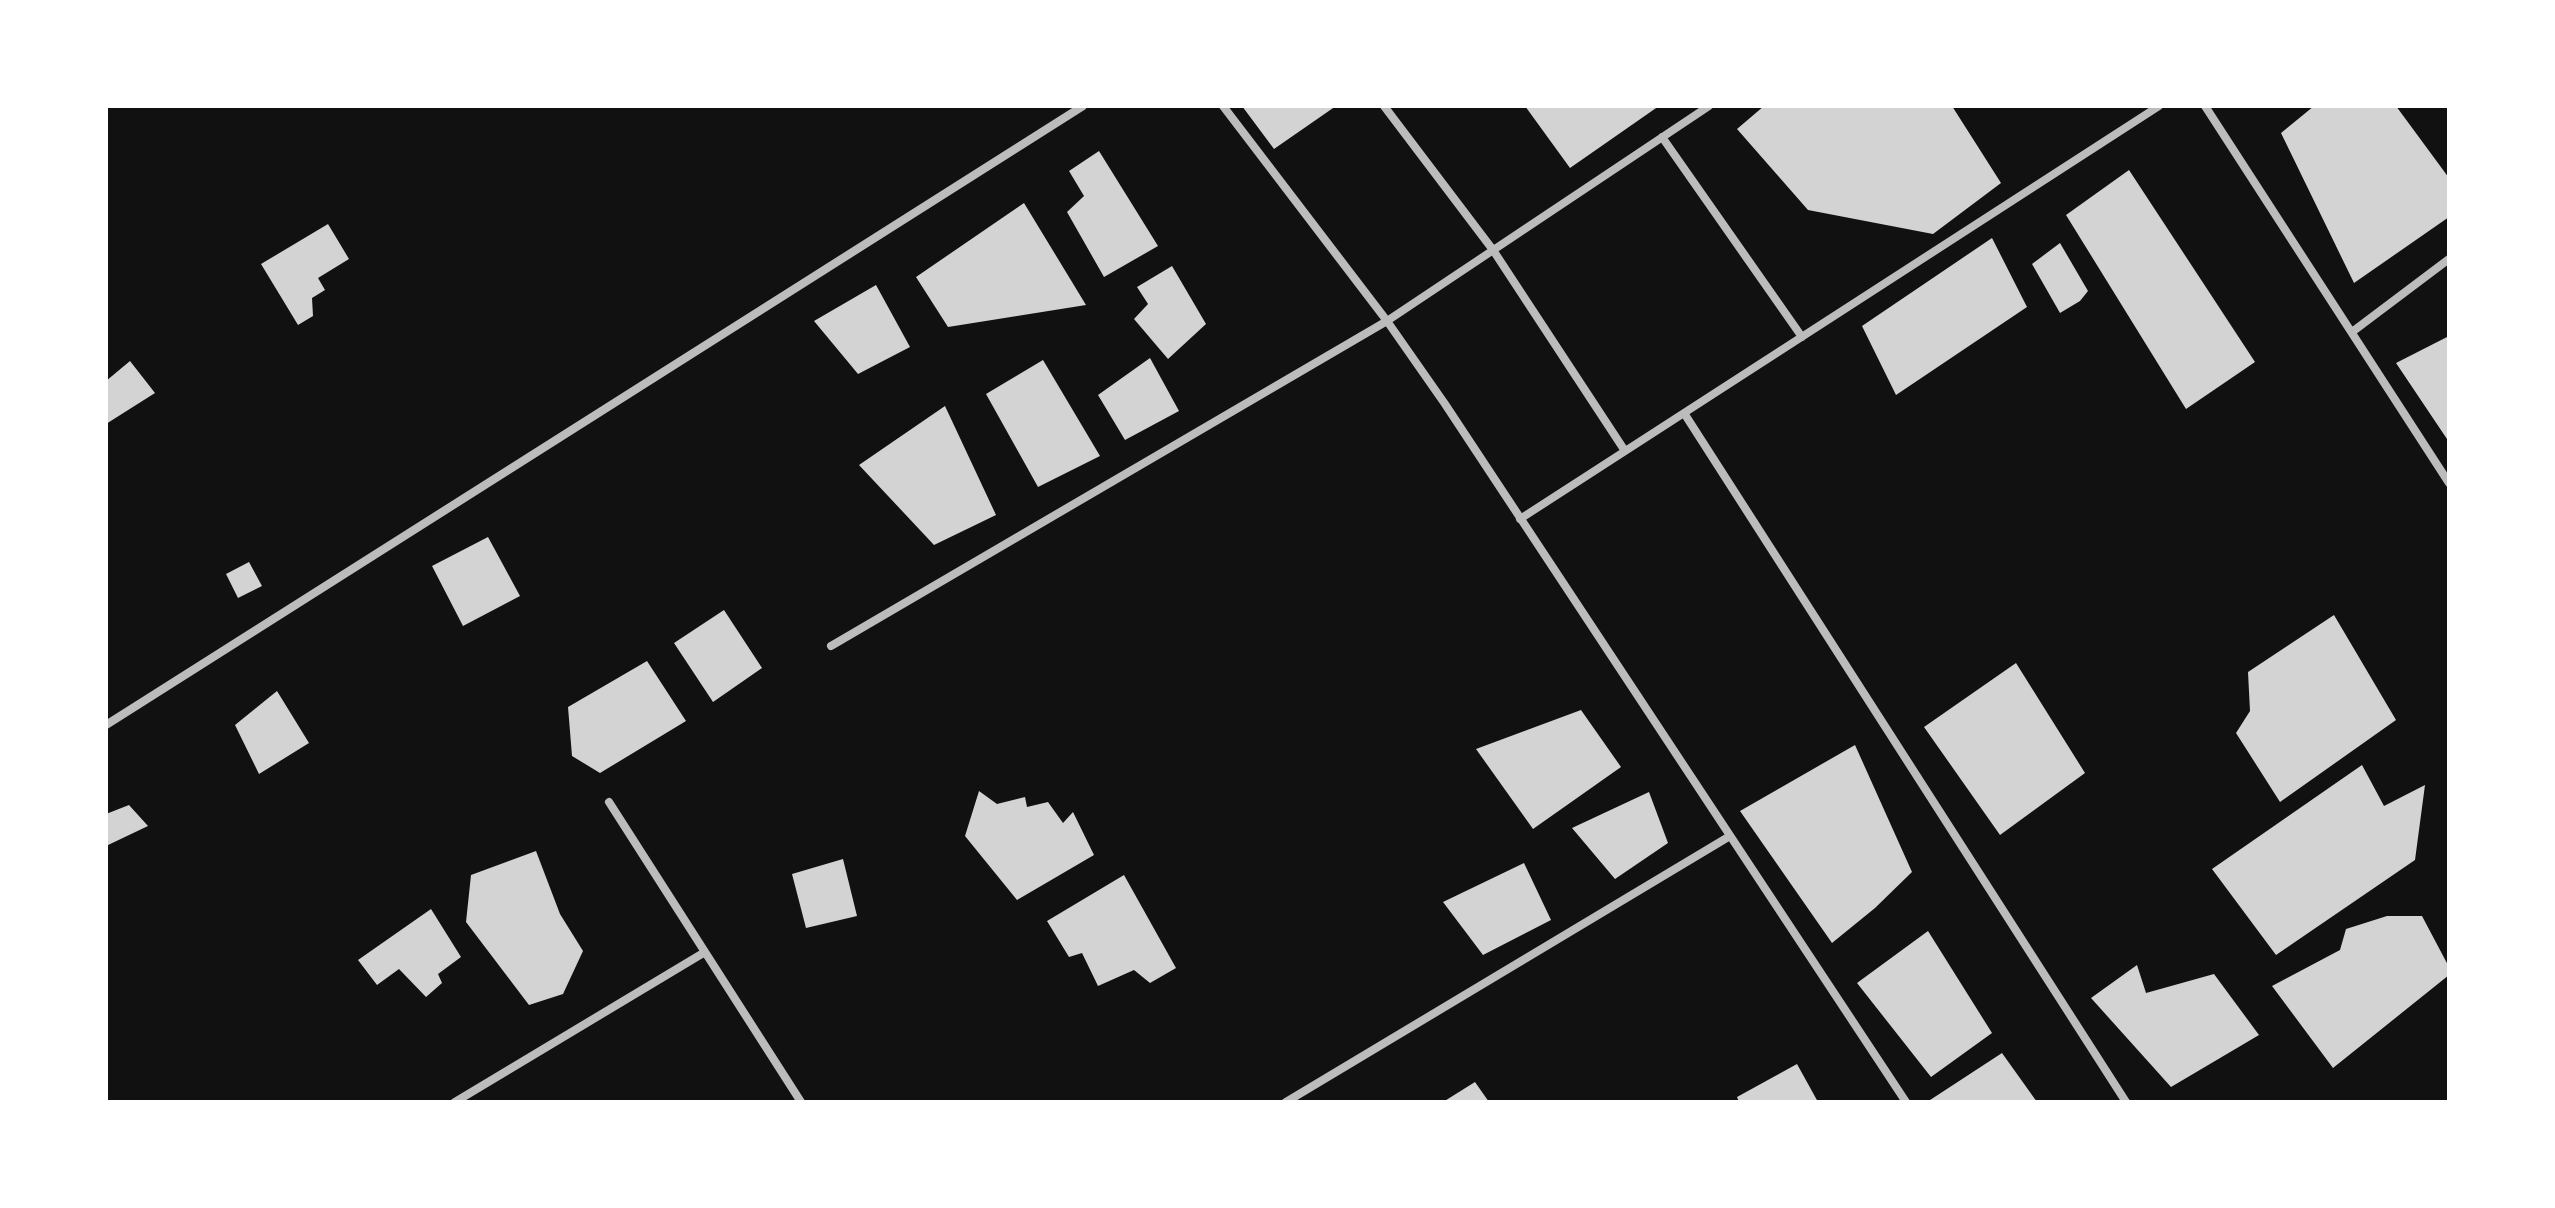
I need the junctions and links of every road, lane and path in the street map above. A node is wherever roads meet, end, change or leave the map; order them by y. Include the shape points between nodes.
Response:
1 (1083, 106) edge
2 (1223, 106) edge
3 (1384, 106) edge
4 (1709, 106) edge
5 (2159, 106) edge
6 (2205, 106) edge
7 (1662, 137) junction
8 (1493, 250) junction
9 (2449, 259) edge
10 (1387, 321) junction
11 (2352, 332) junction
12 (1802, 337) junction
13 (1684, 413) junction
14 (1625, 451) junction
15 (2449, 483) edge
16 (1520, 519) junction
17 (831, 646) dead end
18 (106, 725) edge
19 (609, 802) dead end
20 (1730, 836) junction
21 (705, 952) junction
22 (455, 1102) edge
23 (801, 1102) edge
24 (1286, 1102) edge
25 (1906, 1102) edge
26 (2126, 1102) edge

1 - 18 street
2 - 10 street
3 - 8 street
4 - 7 street
5 - 12 street
6 - 11 street
7 - 8 street
7 - 12 street
8 - 10 street
8 - 14 street
9 - 11 street
10 - 16 street
10 - 17 street
11 - 15 street
12 - 13 street
13 - 14 street
13 - 26 street
14 - 16 street
16 - 20 street
19 - 21 street
20 - 24 street
20 - 25 street
21 - 22 street
21 - 23 street

